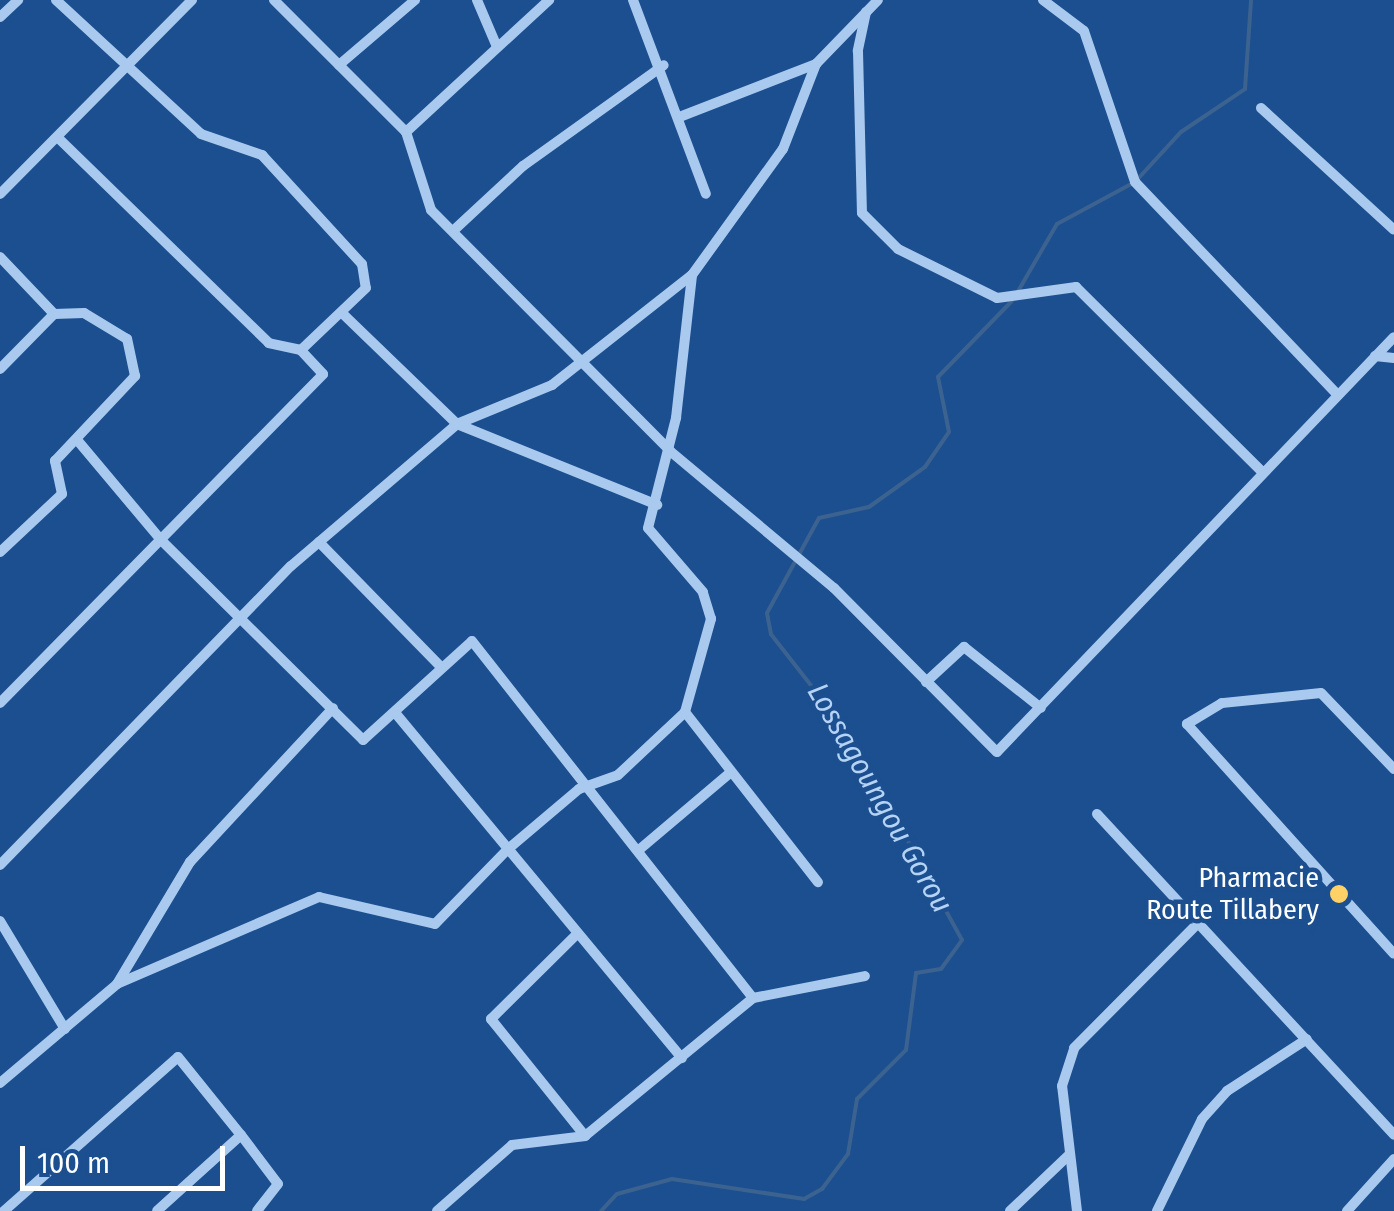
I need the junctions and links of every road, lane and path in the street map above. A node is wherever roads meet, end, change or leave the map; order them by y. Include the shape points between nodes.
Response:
1 (18, 0) edge
2 (56, 0) edge
3 (192, 0) edge
4 (274, 0) edge
5 (415, 0) edge
6 (477, 0) edge
7 (549, 0) edge
8 (633, 0) edge
9 (878, 0) edge
10 (1043, 0) edge
11 (867, 11) junction
12 (0, 18) edge
13 (497, 47) junction
14 (816, 64) junction
15 (340, 65) junction
16 (664, 65) junction
17 (125, 71) junction
18 (1261, 108) dead end
19 (682, 116) junction
20 (406, 132) junction
21 (58, 138) junction
22 (0, 194) edge
23 (706, 194) dead end
24 (1394, 230) edge
25 (453, 231) junction
26 (0, 257) edge
27 (692, 275) junction
28 (342, 312) junction
29 (54, 314) junction
30 (1394, 337) edge
31 (301, 350) junction
32 (1375, 356) junction
33 (1394, 358) edge
34 (589, 361) junction
35 (0, 368) edge
36 (1338, 394) junction
37 (457, 424) junction
38 (78, 441) junction
39 (670, 451) junction
40 (1261, 471) junction
41 (657, 505) junction
42 (162, 540) junction
43 (319, 542) junction
44 (0, 552) edge
45 (239, 618) junction
46 (441, 666) junction
47 (926, 682) junction
48 (0, 703) edge
49 (333, 708) junction
50 (1041, 708) junction
51 (685, 712) junction
52 (397, 716) junction
53 (1394, 769) edge
54 (731, 772) junction
55 (589, 785) junction
56 (1096, 814) dead end
57 (640, 848) junction
58 (507, 850) junction
59 (0, 865) edge
60 (818, 882) dead end
61 (1202, 918) junction
62 (0, 920) edge
63 (577, 934) junction
64 (1394, 954) edge
65 (865, 976) dead end
66 (118, 984) junction
67 (753, 998) junction
68 (65, 1029) junction
69 (1307, 1039) junction
70 (682, 1058) junction
71 (0, 1083) edge
72 (241, 1135) junction
73 (1394, 1135) edge
74 (585, 1136) junction
75 (1069, 1155) junction
76 (1394, 1159) edge
77 (4, 1211) edge
78 (158, 1211) edge
79 (257, 1211) edge
80 (437, 1211) edge
81 (1010, 1211) edge
82 (1077, 1211) edge
83 (1157, 1211) edge
84 (1347, 1211) edge

1 - 12 street
2 - 17 street
3 - 17 street
4 - 15 street
5 - 15 street
6 - 13 street
7 - 13 street
8 - 16 street
9 - 11 street
10 - 36 street via 1084,31 1135,182
11 - 14 street
11 - 40 street via 858,50 862,213 898,249 997,298 1076,287
13 - 20 street
14 - 19 street
14 - 27 street via 783,149
15 - 20 street
16 - 19 street
16 - 25 street via 523,166
17 - 21 street
17 - 28 street via 201,134 262,155 362,264 366,288
18 - 24 street
19 - 23 street
20 - 25 street via 421,195
21 - 22 street
21 - 31 street via 244,326
25 - 34 street
26 - 29 street
27 - 34 street
27 - 39 street
28 - 31 street
28 - 37 street
29 - 35 street
29 - 38 street via 84,313 128,339 134,376
30 - 32 street
31 - 42 street via 323,374
32 - 33 street
32 - 36 street
34 - 37 street
34 - 39 street
36 - 40 street
37 - 41 street
37 - 43 street
38 - 42 street
38 - 44 street via 54,463 62,494
39 - 41 street
39 - 47 street via 821,576
40 - 50 street
41 - 51 street via 653,542 704,592 711,620
42 - 45 street
42 - 48 street
43 - 45 street
43 - 46 street
45 - 49 street
45 - 59 street
46 - 52 street
46 - 55 street via 472,641
47 - 50 street via 964,648
47 - 50 street via 996,752
49 - 52 street via 370,741
49 - 66 street via 190,862
51 - 54 street
51 - 55 street via 618,775
52 - 58 street
53 - 64 street via 1321,693 1222,704 1186,724
54 - 57 street
54 - 60 street
55 - 57 street
55 - 58 street
56 - 61 street
57 - 67 street
58 - 63 street
58 - 66 street via 435,924 319,897
61 - 69 street
61 - 75 street via 1074,1048 1062,1086
62 - 68 street
63 - 70 street
63 - 74 street via 491,1019
65 - 67 street
66 - 68 street
67 - 70 street
68 - 71 street
69 - 73 street
69 - 83 street via 1241,1080 1202,1119
70 - 74 street
72 - 77 street via 178,1057
72 - 78 street
72 - 79 street via 278,1184
74 - 80 street via 512,1145
75 - 81 street
75 - 82 street
76 - 84 street

